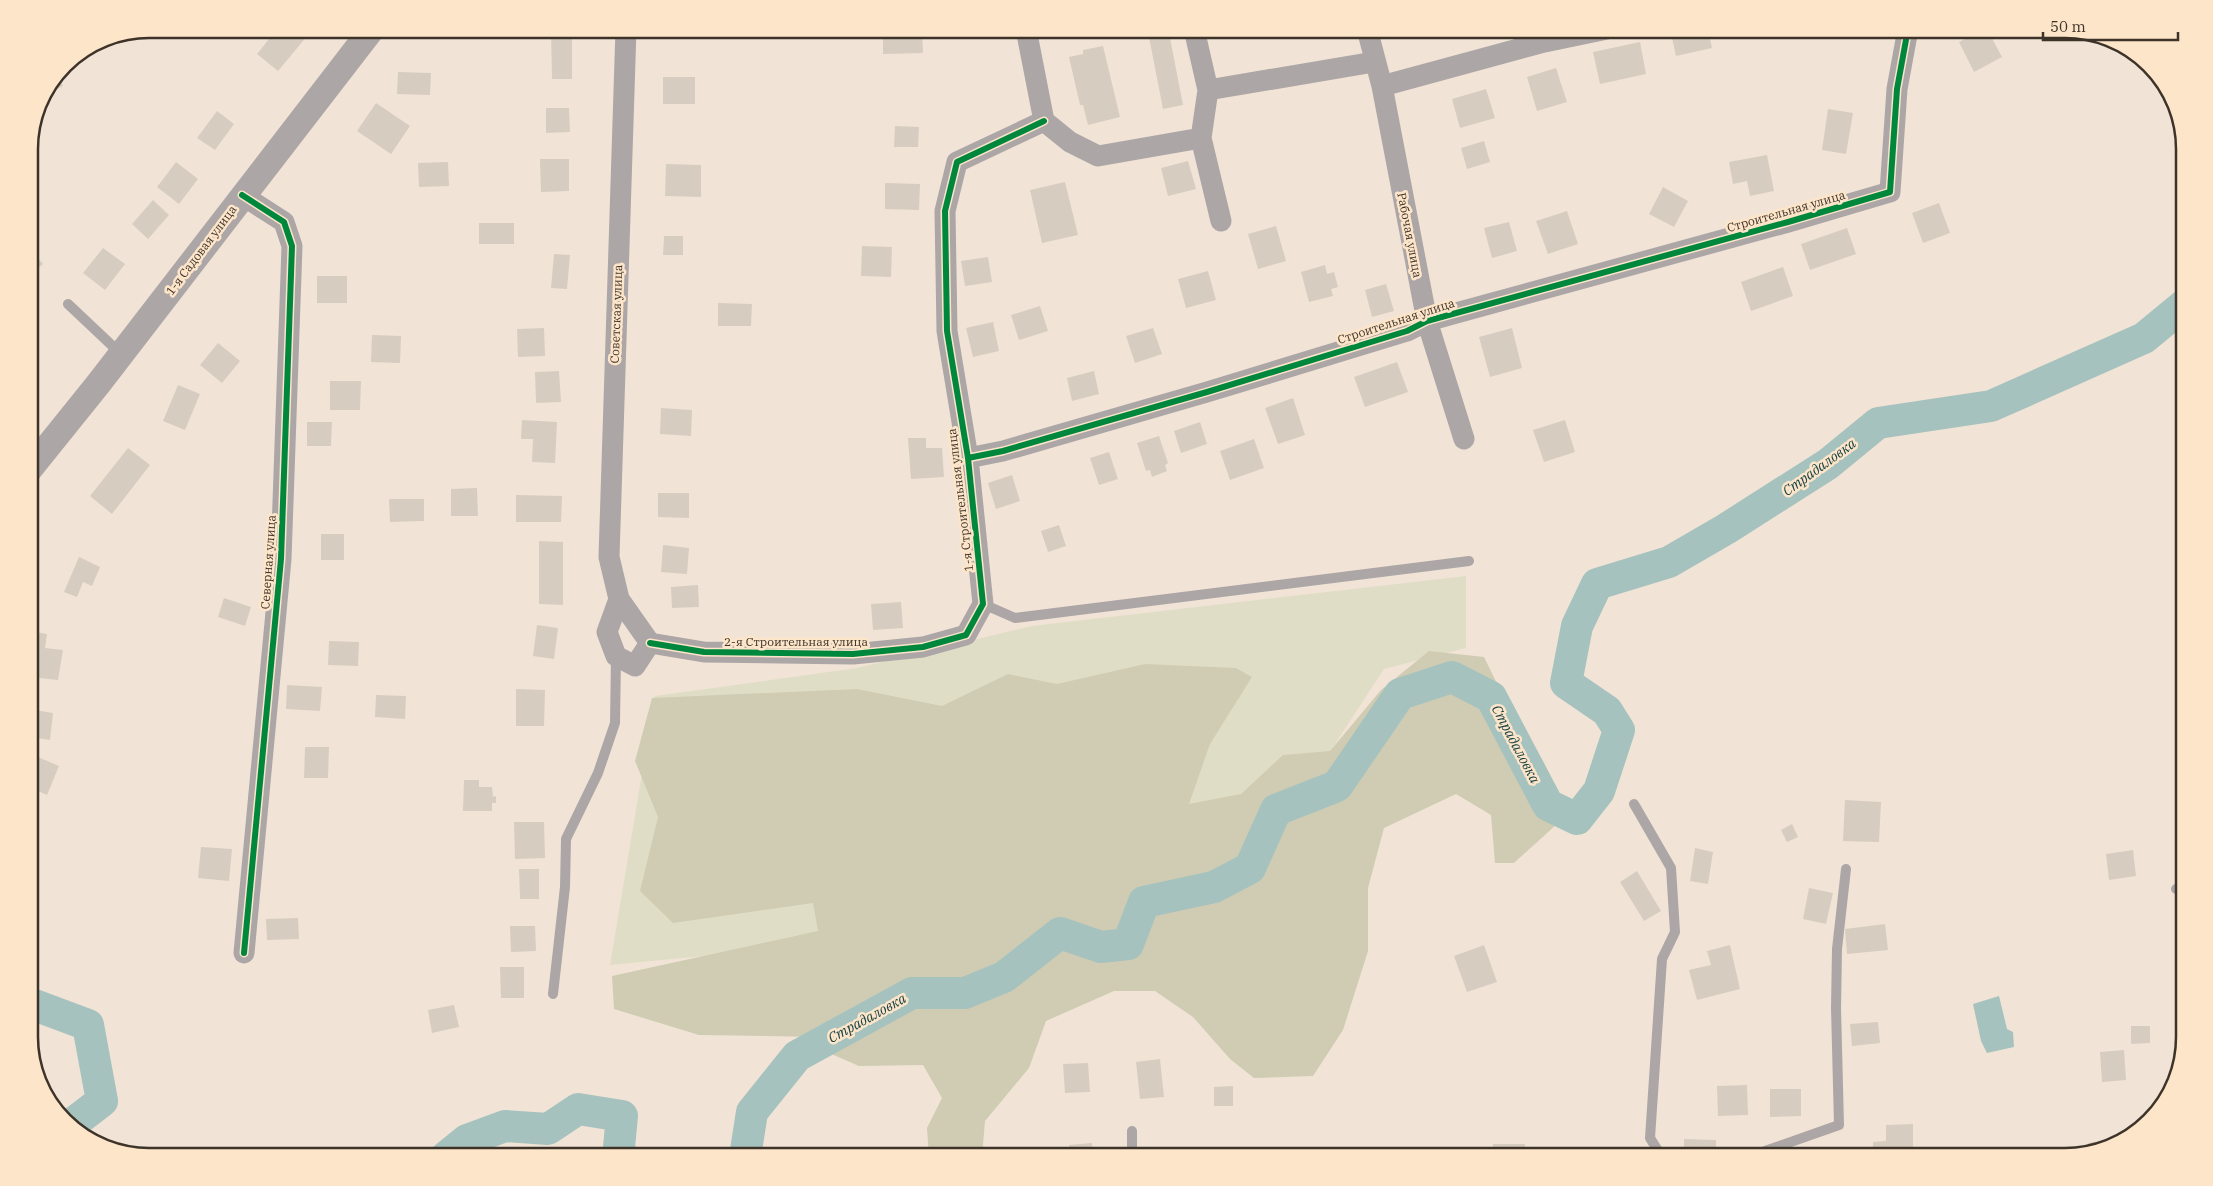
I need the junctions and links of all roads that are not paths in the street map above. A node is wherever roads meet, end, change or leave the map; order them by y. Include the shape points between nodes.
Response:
1 (365, 38) edge
2 (626, 38) edge
3 (1028, 38) edge
4 (1196, 38) edge
5 (1369, 38) edge
6 (1532, 38) edge
7 (1906, 38) edge
8 (1374, 62) junction
9 (1382, 86) junction
10 (1208, 90) junction
11 (1044, 121) junction
12 (1201, 138) junction
13 (242, 195) junction
14 (1221, 221) dead end
15 (68, 304) dead end
16 (1427, 321) junction
17 (121, 354) junction
18 (1464, 439) dead end
19 (968, 458) junction
20 (38, 459) edge
21 (1469, 561) dead end
22 (619, 599) junction
23 (983, 604) junction
24 (650, 643) junction
25 (616, 656) junction
26 (1634, 804) dead end
27 (1846, 868) dead end
28 (244, 953) dead end
29 (553, 994) dead end
30 (1132, 1131) dead end
31 (1132, 1148) edge
32 (1656, 1148) edge
33 (1774, 1148) edge

1 - 13 street, 1-я Садовая улица
2 - 22 street, Советская улица via 609,557
3 - 11 street
4 - 10 street
5 - 8 street, Рабочая улица
6 - 9 street
7 - 16 street, Строительная улица via 1897,89 1890,192
8 - 9 street, Рабочая улица
8 - 10 street
9 - 16 street, Рабочая улица
10 - 12 street
11 - 12 street via 1070,142 1098,156
11 - 19 street, 1-я Строительная улица via 957,162 945,211 947,331
12 - 14 street
13 - 17 street, 1-я Садовая улица
13 - 28 street, Северная улица via 284,222 292,246 281,559
15 - 17 lane
16 - 18 street, Рабочая улица
16 - 19 street, Строительная улица via 1407,331 1207,392 1004,451
17 - 20 street, 1-я Садовая улица
19 - 23 street, 1-я Строительная улица
21 - 23 lane via 1015,618
22 - 24 street, Советская улица
22 - 25 street via 607,632
23 - 24 street, 2-я Строительная улица via 966,635 923,647 852,654 760,653 704,652
24 - 25 street via 634,666
25 - 29 lane via 615,723 598,773 566,839 565,887
26 - 32 lane via 1671,868 1675,932 1662,959 1650,1138
27 - 33 lane via 1836,999 1839,1125
30 - 31 lane

